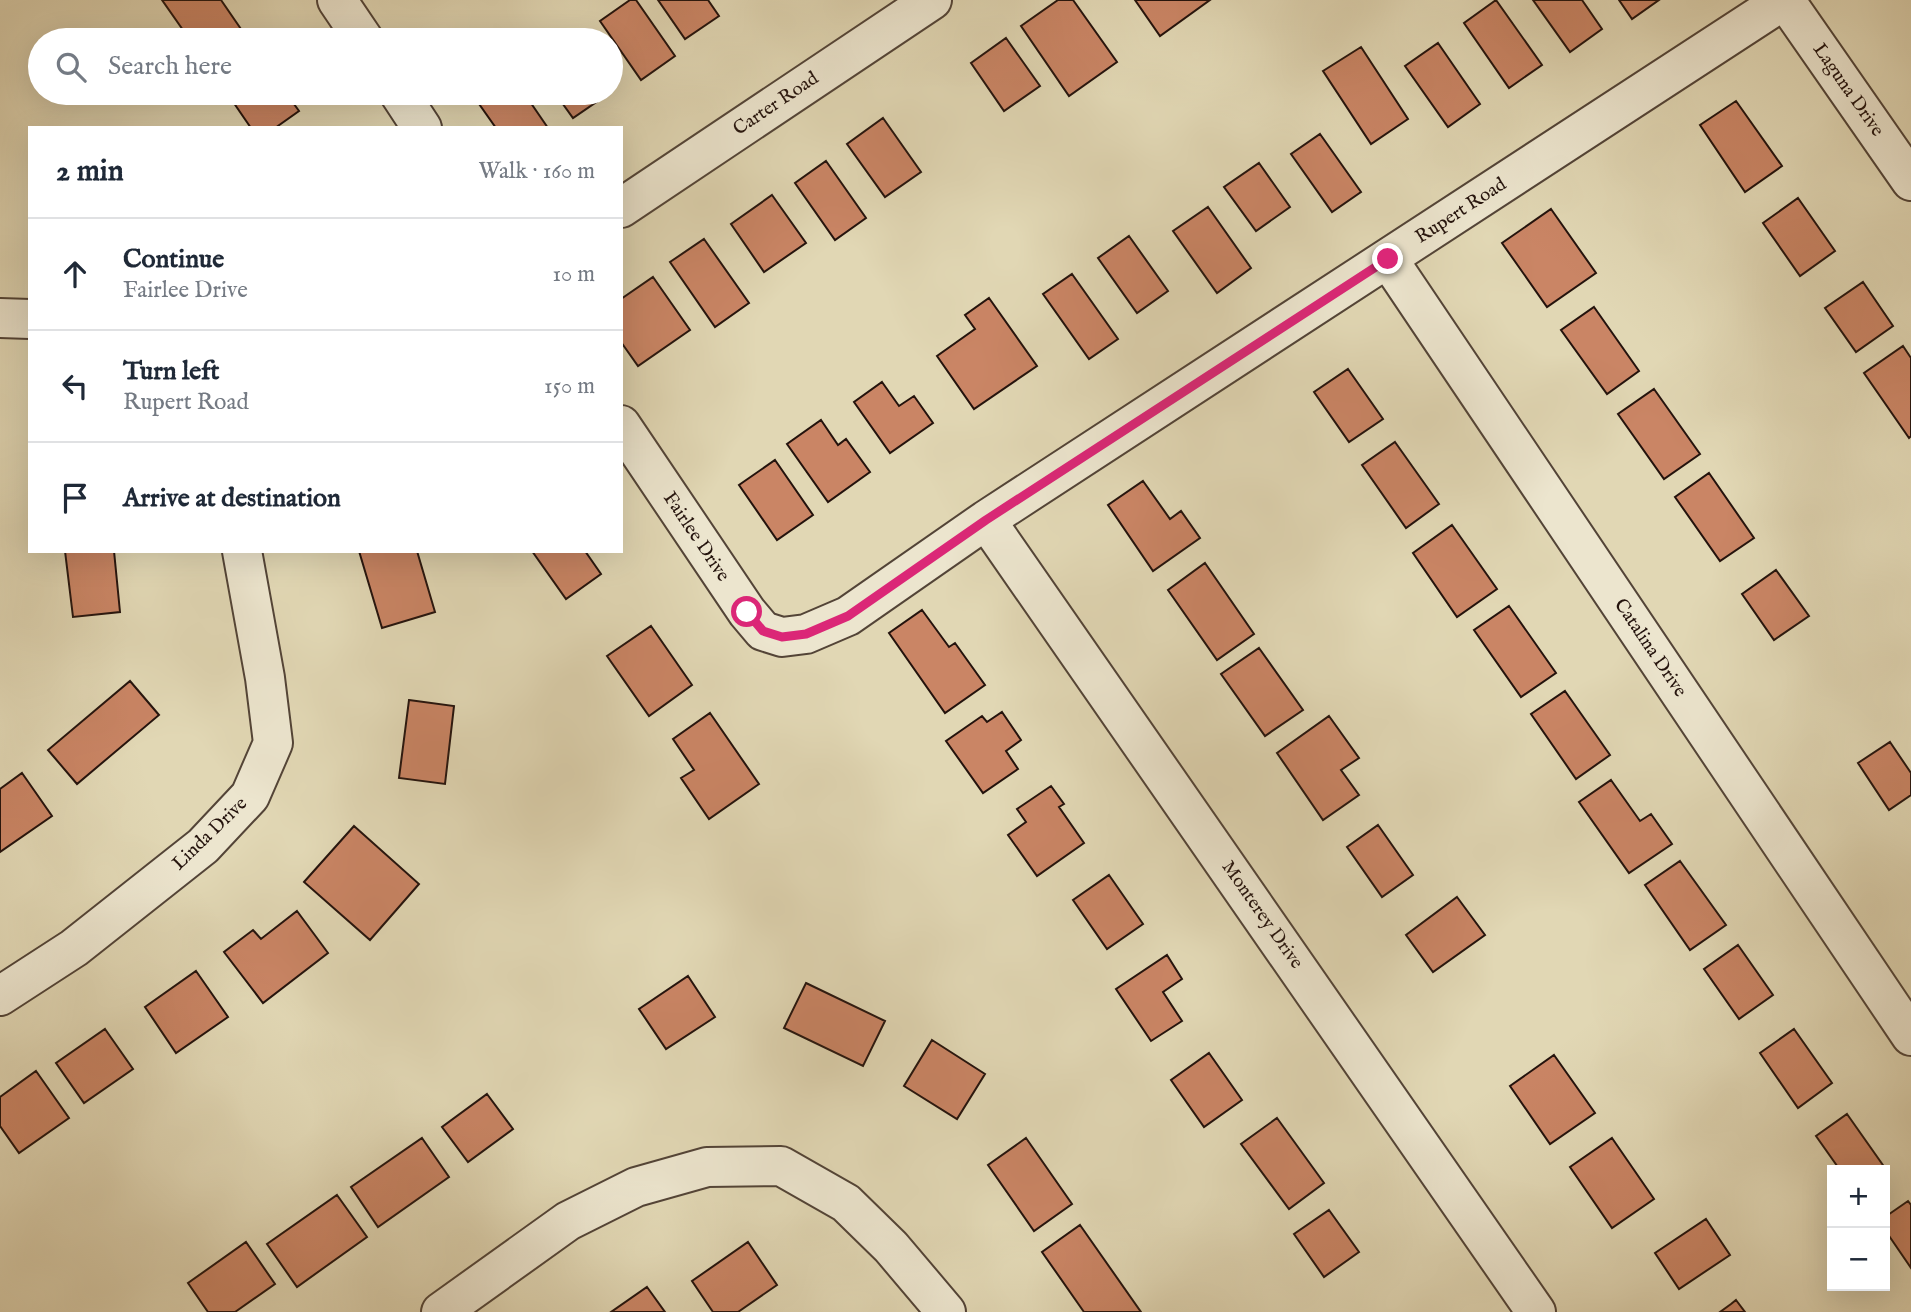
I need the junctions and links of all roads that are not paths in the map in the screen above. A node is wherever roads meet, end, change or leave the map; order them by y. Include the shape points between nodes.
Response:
1 (337, 0) edge
2 (932, 0) edge
3 (1784, 0) edge
4 (356, 28) edge
5 (407, 105) edge
6 (421, 126) edge
7 (1911, 181) edge
8 (623, 207) edge
9 (1388, 259) junction
10 (0, 318) edge
11 (28, 319) edge
12 (623, 428) edge
13 (986, 520) junction
14 (242, 553) edge
15 (782, 637) joint
16 (0, 996) edge
17 (1911, 1036) edge
18 (440, 1312) edge
19 (946, 1312) edge
20 (1536, 1312) edge

1 - 4 street
2 - 8 street, Carter Road
3 - 7 street, Laguna Drive
3 - 9 street, Rupert Road
5 - 6 street
9 - 13 street, Rupert Road
9 - 17 street, Catalina Drive
10 - 11 street
12 - 15 street, Fairlee Drive via 747,612 763,631
13 - 15 street, Rupert Road via 848,616 806,634
13 - 20 street, Monterey Drive
14 - 16 street, Linda Drive via 273,743 250,796 203,846 74,948
18 - 19 street via 568,1222 636,1187 707,1167 781,1166 846,1203

